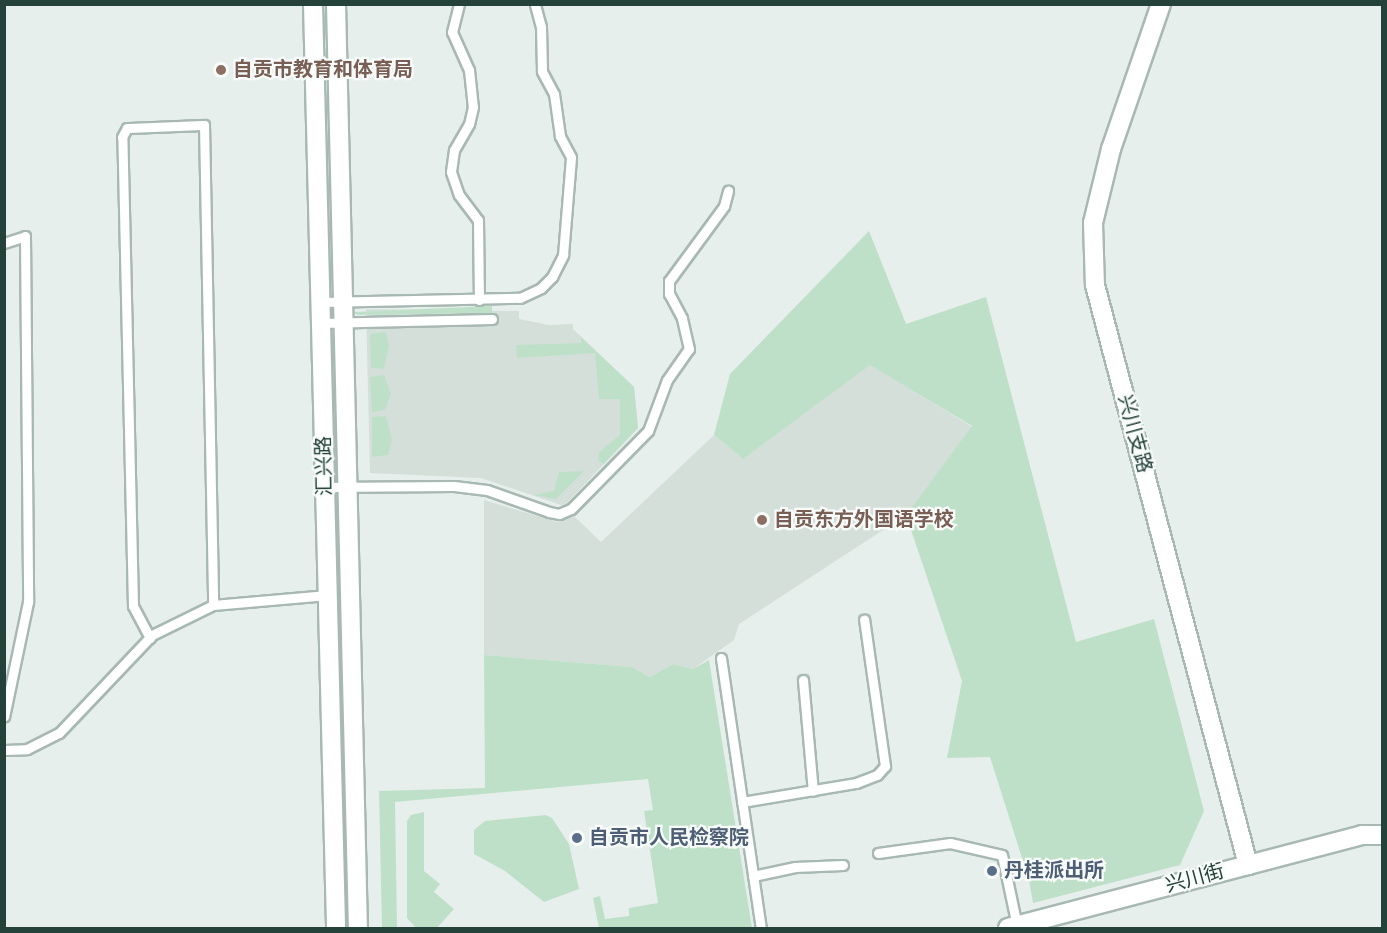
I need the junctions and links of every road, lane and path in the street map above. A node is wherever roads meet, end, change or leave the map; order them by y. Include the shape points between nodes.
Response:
1 (313, 4) edge
2 (336, 4) edge
3 (459, 4) edge
4 (535, 4) edge
5 (1161, 4) edge
6 (728, 191) dead end
7 (4, 243) edge
8 (479, 300) junction
9 (343, 301) junction
10 (321, 302) junction
11 (492, 319) dead end
12 (321, 323) junction
13 (344, 323) junction
14 (347, 486) junction
15 (325, 488) junction
16 (328, 595) junction
17 (213, 605) junction
18 (864, 619) dead end
19 (150, 638) junction
20 (721, 658) dead end
21 (803, 680) dead end
22 (4, 717) edge
23 (4, 750) edge
24 (813, 791) junction
25 (742, 802) junction
26 (1383, 835) edge
27 (878, 853) dead end
28 (843, 865) dead end
29 (1248, 865) junction
30 (753, 876) junction
31 (1013, 927) edge
32 (336, 928) edge
33 (358, 928) edge
34 (761, 928) edge

1 - 10 main road, 汇兴路
2 - 9 main road
3 - 8 lane via 452,32 469,70 473,107 469,124 454,150 451,172 459,195 478,220
4 - 8 lane via 541,27 542,71 554,94 560,136 571,157 563,255 552,277 541,288 520,298
5 - 29 main road, 兴川支路 via 1108,160 1094,223 1095,285
6 - 14 lane via 724,206 669,281 669,294 682,318 689,349 667,380 648,431 571,509 559,514 549,512 470,487
7 - 22 lane via 25,236 28,602
8 - 9 lane
9 - 10 lane
9 - 13 main road
10 - 12 main road, 汇兴路
11 - 13 lane
12 - 13 lane
12 - 15 main road, 汇兴路
13 - 14 main road
14 - 15 lane
14 - 33 main road
15 - 16 main road, 汇兴路
16 - 17 lane
16 - 32 main road, 汇兴路
17 - 19 lane
17 - 19 lane via 204,125 127,128 122,137 133,606
18 - 24 lane via 885,766 877,775 856,783
19 - 23 lane via 59,733 27,749
20 - 25 lane
21 - 24 lane
24 - 25 lane
25 - 30 lane
26 - 29 main road, 兴川街 via 1362,835
27 - 31 lane via 950,843 1002,855
28 - 30 lane via 795,867
29 - 31 main road, 兴川街
30 - 34 lane

